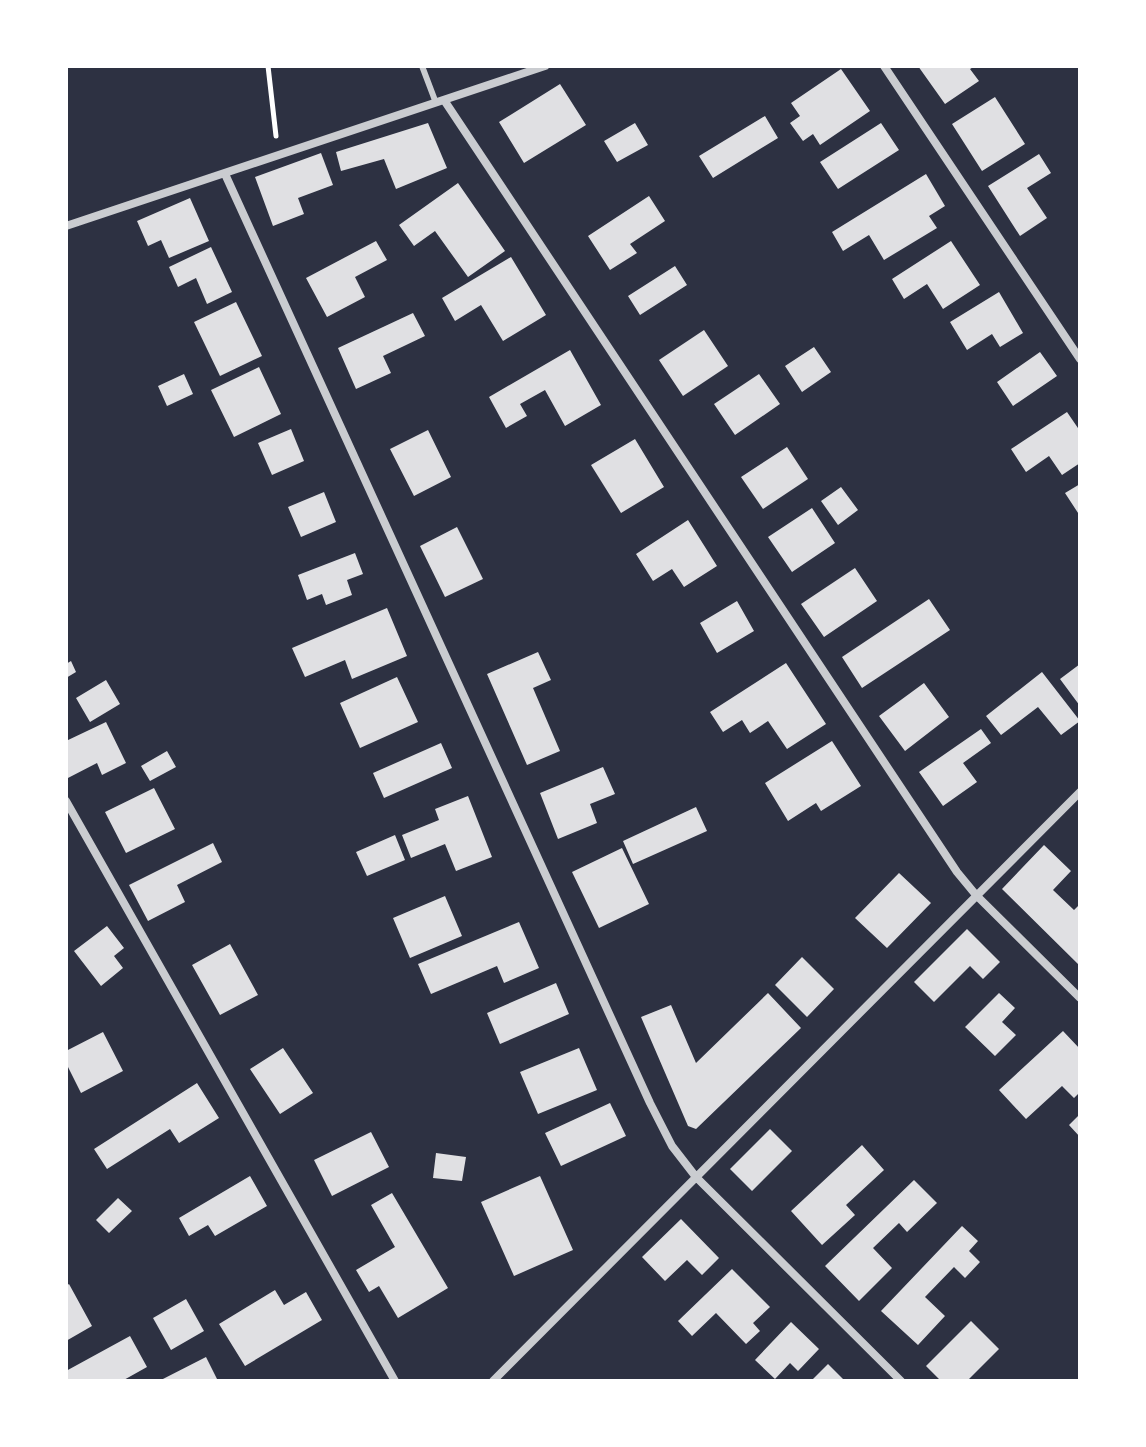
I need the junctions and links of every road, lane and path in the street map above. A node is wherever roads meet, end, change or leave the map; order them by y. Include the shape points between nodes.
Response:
1 (268, 66) edge
2 (422, 66) edge
3 (545, 66) edge
4 (884, 66) edge
5 (440, 102) junction
6 (278, 157) junction
7 (225, 174) junction
8 (66, 226) edge
9 (1080, 359) edge
10 (1080, 792) edge
11 (66, 801) edge
12 (976, 895) junction
13 (1080, 998) edge
14 (696, 1177) junction
15 (395, 1381) edge
16 (493, 1381) edge
17 (901, 1381) edge

1 - 6 path
2 - 5 lane
3 - 5 street
4 - 9 street
5 - 6 street
5 - 12 street
6 - 7 street
7 - 8 street
7 - 14 street via 650,1103 672,1146
10 - 12 street
11 - 15 street
12 - 13 street
12 - 14 street
14 - 16 street
14 - 17 street

